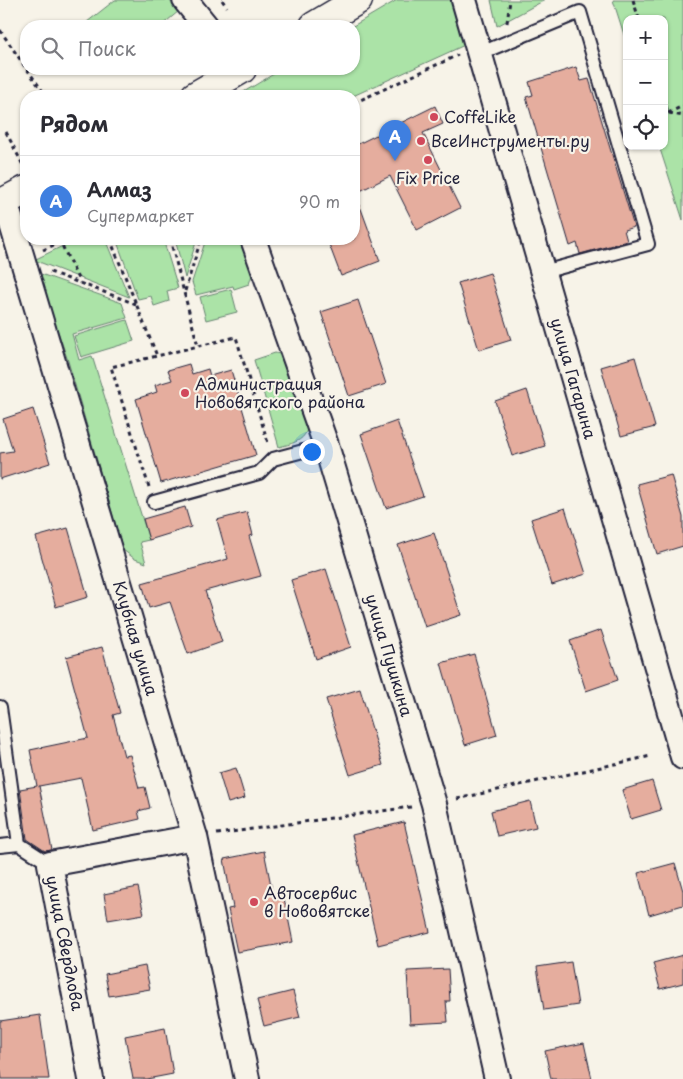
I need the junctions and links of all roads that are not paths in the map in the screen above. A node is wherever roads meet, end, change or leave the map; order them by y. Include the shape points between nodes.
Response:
1 (185, 0) edge
2 (358, 0) edge
3 (464, 0) edge
4 (201, 20) edge
5 (324, 20) edge
6 (479, 50) junction
7 (232, 75) edge
8 (207, 90) edge
9 (10, 199) edge
10 (255, 245) edge
11 (543, 272) junction
12 (326, 446) junction
13 (154, 502) road end
14 (0, 707) edge
15 (683, 757) edge
16 (195, 837) junction
17 (19, 844) junction
18 (0, 846) edge
19 (50, 864) junction
20 (91, 1079) edge
21 (247, 1079) edge
22 (496, 1079) edge

1 - 4 street
2 - 5 main road
3 - 6 street, улица Гагарина
6 - 11 street, улица Гагарина
6 - 11 lane via 580,12 648,244
7 - 8 main road
9 - 16 street, Клубная улица via 22,261
10 - 12 street, улица Пушкина
11 - 15 street, улица Гагарина
12 - 13 lane via 273,459 259,473
12 - 22 street, улица Пушкина via 434,804
14 - 17 lane
16 - 19 street, улица Свердлова
16 - 21 street, Клубная улица
17 - 18 lane
17 - 19 lane
19 - 20 street, улица Свердлова

